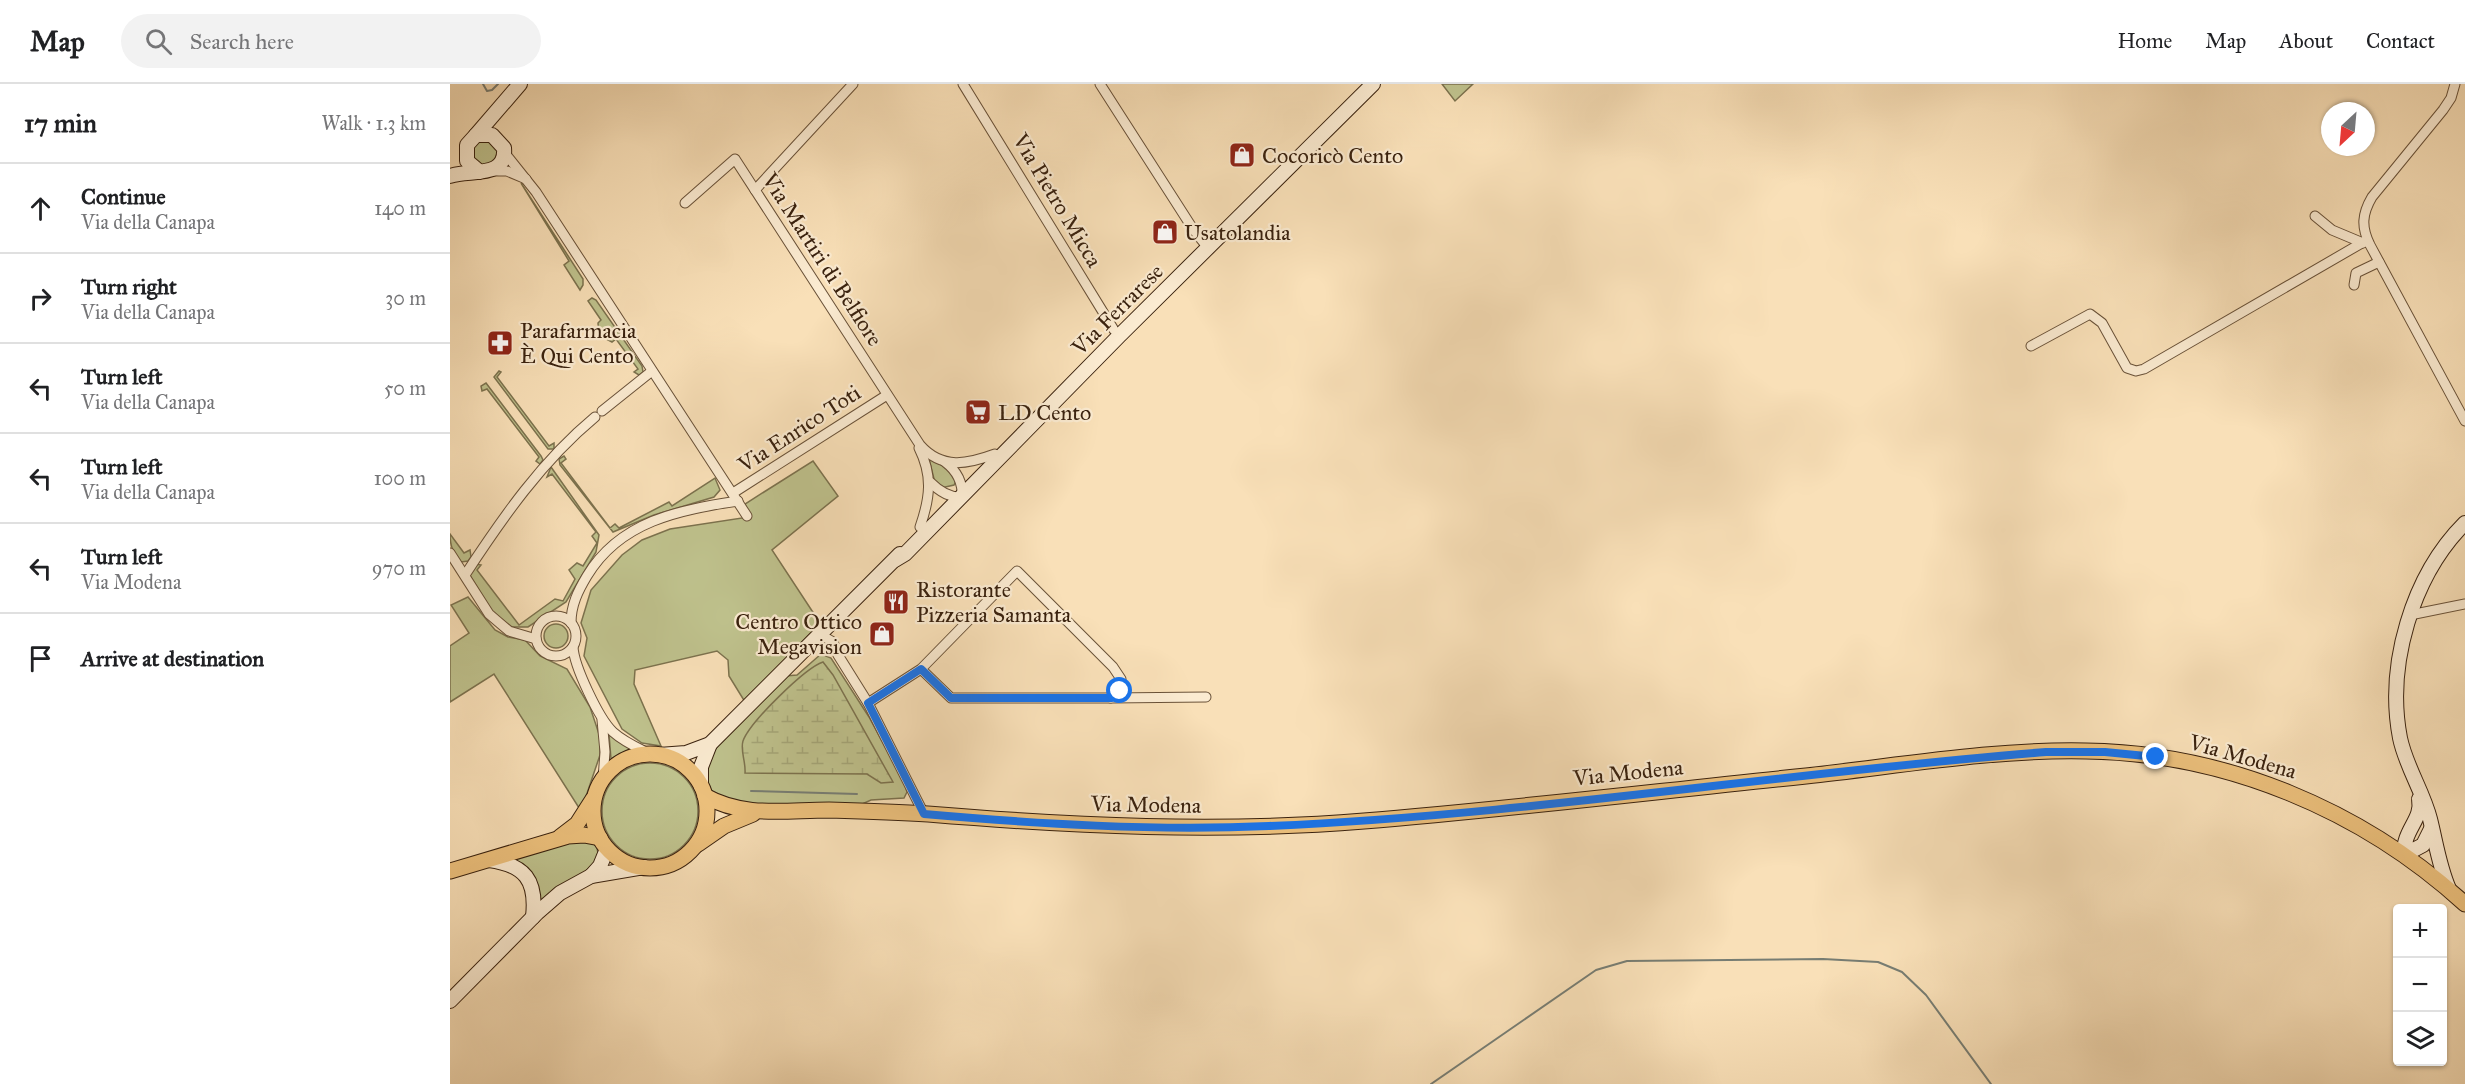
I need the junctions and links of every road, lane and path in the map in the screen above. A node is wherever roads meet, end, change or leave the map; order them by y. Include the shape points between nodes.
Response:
1 (520, 84) edge
2 (853, 84) edge
3 (963, 84) edge
4 (1100, 84) edge
5 (1373, 84) edge
6 (2455, 84) edge
7 (502, 105) junction
8 (498, 138) junction
9 (472, 140) junction
10 (504, 152) junction
11 (450, 170) edge
12 (486, 171) junction
13 (450, 176) edge
14 (528, 180) junction
15 (755, 190) junction
16 (685, 203) dead end
17 (2315, 216) dead end
18 (2365, 241) junction
19 (1208, 248) junction
20 (2379, 262) junction
21 (2354, 285) dead end
22 (1117, 333) junction
23 (2031, 346) dead end
24 (652, 371) junction
25 (887, 395) junction
26 (2465, 421) edge
27 (914, 437) junction
28 (1019, 438) junction
29 (995, 454) junction
30 (943, 461) junction
31 (930, 482) junction
32 (958, 493) junction
33 (733, 494) junction
34 (716, 504) junction
35 (747, 516) dead end
36 (2465, 523) edge
37 (920, 527) junction
38 (450, 553) edge
39 (895, 560) junction
40 (465, 574) junction
41 (576, 596) junction
42 (2465, 604) edge
43 (2410, 615) junction
44 (553, 616) junction
45 (571, 623) junction
46 (538, 627) junction
47 (516, 632) junction
48 (821, 635) junction
49 (536, 639) junction
50 (573, 647) junction
51 (555, 656) junction
52 (921, 669) junction
53 (579, 674) junction
54 (1206, 697) dead end
55 (1111, 698) junction
56 (868, 703) junction
57 (602, 718) junction
58 (710, 744) junction
59 (655, 754) junction
60 (603, 779) junction
61 (703, 791) junction
62 (2419, 793) junction
63 (596, 794) junction
64 (756, 813) junction
65 (924, 814) junction
66 (2411, 825) junction
67 (2431, 826) junction
68 (2372, 834) junction
69 (556, 839) junction
70 (604, 844) junction
71 (694, 847) junction
72 (2404, 855) junction
73 (489, 860) junction
74 (644, 867) junction
75 (450, 871) edge
76 (591, 876) junction
77 (2449, 889) junction
78 (2465, 904) edge
79 (533, 917) junction
80 (450, 1001) edge

1 - 7 main road
2 - 15 street
3 - 22 street, Via Pietro Micca
4 - 19 street
5 - 19 main road, Via Ferrarese
6 - 18 street via 2443,110 2370,200 2363,222
7 - 8 main road via 495,125
7 - 9 main road
8 - 9 main road via 492,135
8 - 10 main road
9 - 11 main road
9 - 12 main road via 467,160
10 - 12 main road via 503,160
10 - 14 street
12 - 13 main road
12 - 14 street via 507,171
14 - 24 street
15 - 16 street, Via Martiri di Belfiore via 735,159
15 - 25 street, Via Martiri di Belfiore
17 - 18 street via 2332,230
18 - 20 street
18 - 23 street via 2144,369 2127,368 2103,323 2090,314
19 - 22 main road, Via Ferrarese
20 - 21 street via 2356,273
20 - 26 street
22 - 28 main road, Via Ferrarese
24 - 33 street
24 - 40 street via 550,460 501,520
25 - 27 street, Via Martiri di Belfiore
25 - 33 street, Via Enrico Toti
27 - 30 street, Via Martiri di Belfiore via 924,450
27 - 31 street, Via Martiri di Belfiore
28 - 29 main road, Via Ferrarese
28 - 32 main road, Via Ferrarese
29 - 30 street via 966,463
29 - 32 main road, Via Ferrarese
30 - 32 street, Via Martiri di Belfiore via 956,472
31 - 32 street via 939,491
31 - 37 street, Via Martiri di Belfiore via 930,498
32 - 37 main road, Via Ferrarese
32 - 39 main road, Via Ferrarese via 905,554
33 - 34 street
33 - 34 street
33 - 35 street
34 - 41 street via 656,518 624,535 597,561
36 - 43 main road via 2437,559
37 - 39 main road, Via Ferrarese
38 - 40 street
39 - 48 main road, Via Ferrarese
40 - 47 street via 489,614 501,626
41 - 44 street
41 - 45 street
42 - 43 street
43 - 62 main road via 2399,663 2397,716 2404,752
44 - 45 street
44 - 46 street
45 - 50 street via 576,637
46 - 47 street
46 - 49 street
47 - 49 street
48 - 56 street via 833,642
48 - 58 main road, Via Ferrarese
49 - 51 street via 545,653
50 - 51 street via 566,654
50 - 53 street
51 - 53 street
52 - 55 street via 951,698
52 - 55 street via 1017,571 1113,667 1121,679 1120,691
52 - 56 street
53 - 57 street
54 - 55 street
56 - 65 street
57 - 59 street via 621,738
57 - 60 street
58 - 59 main road, Via Ferrarese via 686,753
58 - 61 main road, Via Ferrarese via 701,767
59 - 60 main road via 627,759
59 - 61 main road, Via Modena via 684,766
60 - 63 main road
61 - 64 main road, Via Modena via 725,807
61 - 71 main road via 705,825
62 - 66 main road via 2420,808
62 - 67 main road
63 - 69 main road via 577,824
63 - 70 main road via 594,822
64 - 65 main road, Via Modena via 832,810
64 - 71 main road, Via Modena via 724,826
65 - 68 main road, Via Modena via 1101,827 1346,822 2003,755 2084,751 2165,758 2234,774 2302,797
66 - 68 main road via 2398,835
66 - 72 main road via 2404,841
67 - 72 main road via 2423,845
67 - 77 main road via 2437,858
68 - 72 main road, Via Modena
69 - 70 main road via 576,835
69 - 73 main road
70 - 74 main road via 621,860
70 - 76 main road via 600,866
71 - 74 main road, Via Modena via 669,865
72 - 77 main road, Via Modena
73 - 75 main road
73 - 79 main road via 508,863 527,877 534,900
74 - 76 main road
76 - 79 main road via 560,893
77 - 78 main road, Via Modena
79 - 80 main road

